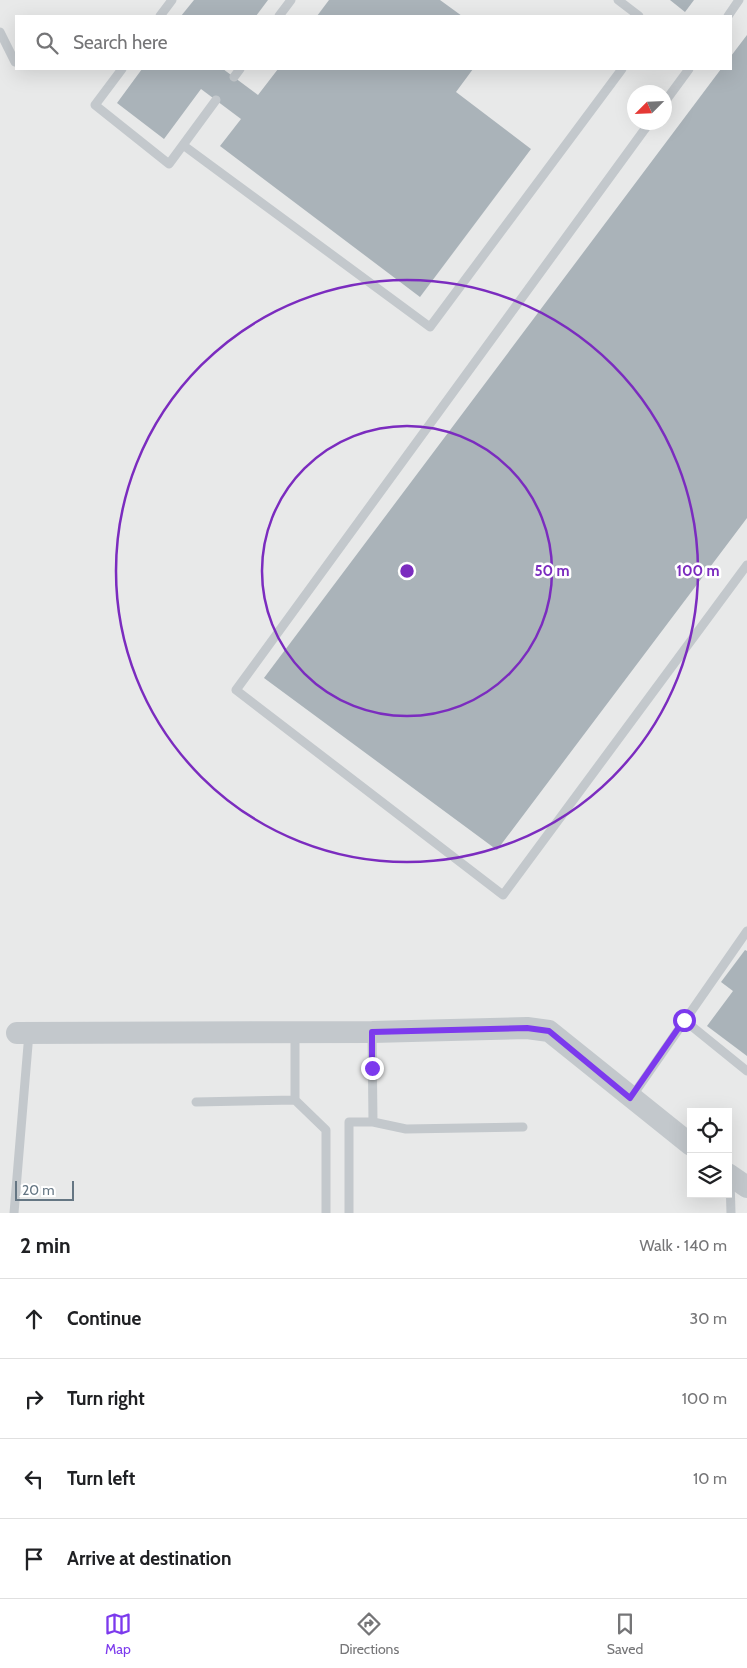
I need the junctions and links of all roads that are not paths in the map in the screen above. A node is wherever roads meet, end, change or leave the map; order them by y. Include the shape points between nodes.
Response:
1 (172, 0) edge
2 (291, 0) edge
3 (618, 0) edge
4 (739, 0) edge
5 (161, 15) edge
6 (280, 15) edge
7 (638, 15) edge
8 (729, 15) edge
9 (0, 32) edge
10 (15, 62) edge
11 (121, 70) edge
12 (239, 70) edge
13 (621, 70) edge
14 (688, 70) edge
15 (234, 77) dead end
16 (672, 92) edge
17 (216, 100) dead end
18 (644, 130) edge
19 (184, 144) junction
20 (747, 565) edge
21 (747, 931) edge
22 (684, 1020) junction
23 (295, 1032) junction
24 (372, 1032) junction
25 (23, 1033) joint
26 (747, 1071) edge
27 (630, 1098) junction
28 (295, 1100) junction
29 (196, 1102) dead end
30 (373, 1122) junction
31 (522, 1128) dead end
32 (687, 1142) edge
33 (735, 1179) edge
34 (14, 1213) edge
35 (326, 1213) edge
36 (349, 1213) edge
37 (731, 1213) edge

1 - 5 lane
2 - 6 lane
3 - 7 lane
4 - 8 lane
9 - 10 lane
11 - 19 lane via 95,105 169,164
12 - 15 lane
13 - 19 lane via 430,327
14 - 16 lane
17 - 19 lane
18 - 20 lane via 236,690 503,895
21 - 22 lane
22 - 26 lane
22 - 27 lane
23 - 24 street
23 - 25 street
23 - 28 lane
24 - 27 street via 527,1028 549,1031
24 - 30 lane
25 - 34 lane
27 - 32 street
28 - 29 lane
28 - 35 lane via 326,1130
30 - 31 lane via 406,1129
30 - 36 lane via 348,1122
33 - 37 lane

